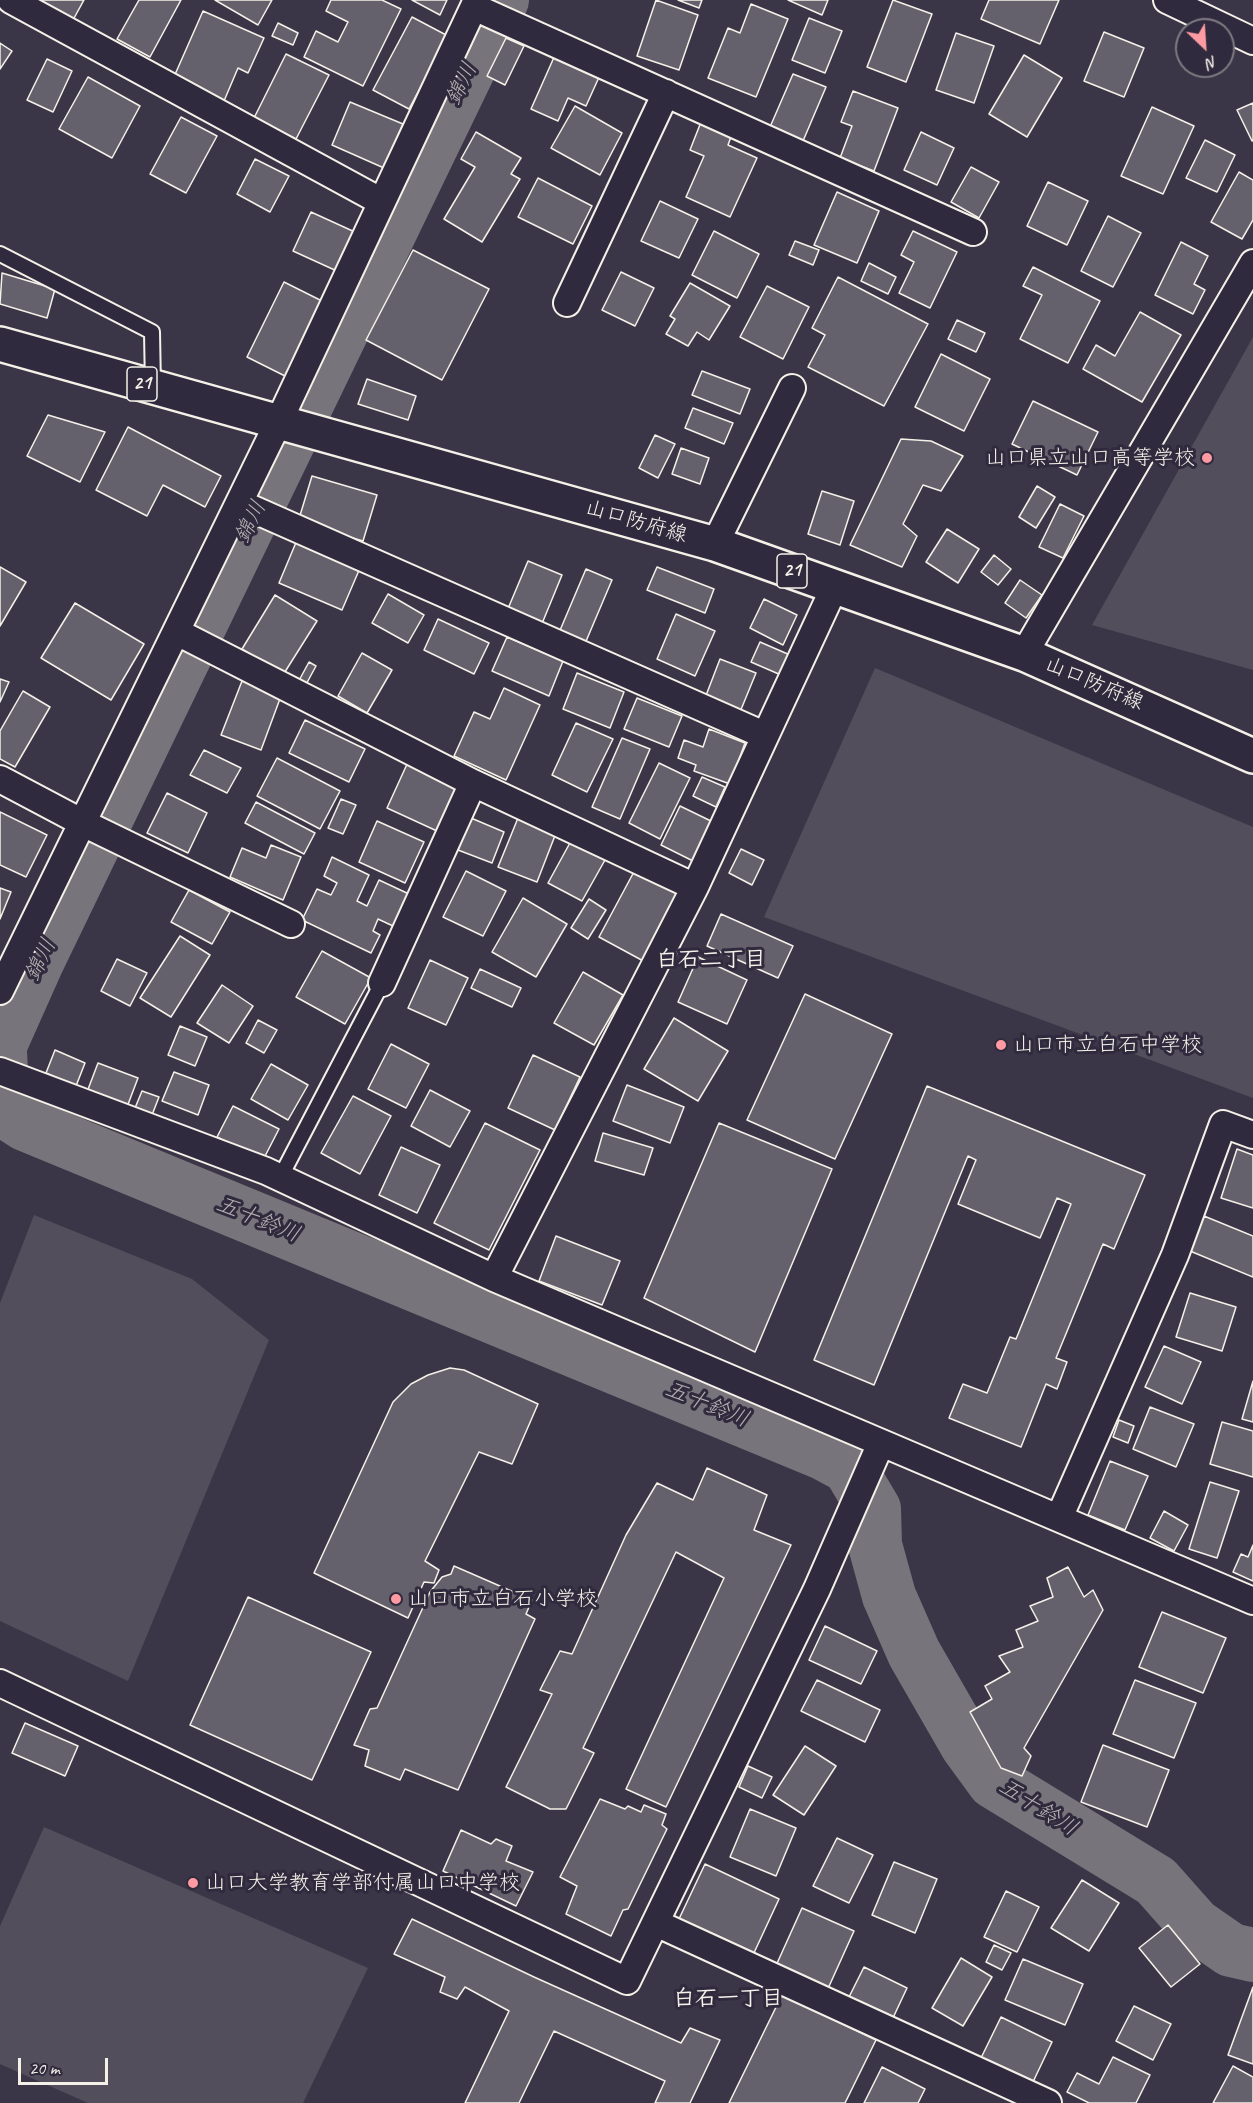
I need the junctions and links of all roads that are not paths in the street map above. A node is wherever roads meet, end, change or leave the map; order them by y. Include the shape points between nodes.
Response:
1 (11, 0) edge
2 (1167, 0) edge
3 (476, 3) edge
4 (1253, 41) edge
5 (666, 93) junction
6 (382, 202) junction
7 (973, 232) dead end
8 (0, 254) edge
9 (1253, 263) edge
10 (567, 303) dead end
11 (0, 344) edge
12 (153, 387) junction
13 (792, 388) dead end
14 (282, 422) junction
15 (239, 503) junction
16 (715, 544) junction
17 (835, 585) junction
18 (177, 632) junction
19 (1024, 654) junction
20 (764, 735) junction
21 (1253, 756) edge
22 (0, 779) edge
23 (473, 783) junction
24 (83, 823) junction
25 (695, 887) junction
26 (291, 924) dead end
27 (382, 983) joint
28 (0, 991) edge
29 (11, 1075) edge
30 (1253, 1135) edge
31 (280, 1178) junction
32 (494, 1278) junction
33 (877, 1453) junction
34 (1059, 1518) junction
35 (1253, 1601) edge
36 (0, 1683) edge
37 (656, 1923) junction
38 (1048, 2103) edge

1 - 6 street
2 - 4 street
3 - 5 street
3 - 6 street
5 - 7 street
5 - 10 street
6 - 14 street
8 - 12 lane via 152,332
9 - 19 street
11 - 12 main road, 山口防府線 / 21
12 - 14 main road, 山口防府線 / 21
13 - 16 street
14 - 15 street
14 - 16 main road, 山口防府線 / 21
15 - 18 street
15 - 20 street
16 - 17 main road, 山口防府線 / 21
17 - 19 main road, 山口防府線 / 21
17 - 20 street
18 - 23 street
18 - 24 street
19 - 21 main road, 山口防府線 / 21
20 - 25 street
22 - 24 street
23 - 25 street
23 - 27 street
24 - 26 street
24 - 28 street
25 - 32 street
27 - 31 lane
29 - 31 street
30 - 34 street via 1223,1124 1175,1255
31 - 32 street
32 - 33 street
33 - 34 street
33 - 37 street via 849,1520
34 - 35 street
36 - 37 street via 627,1981
37 - 38 street

